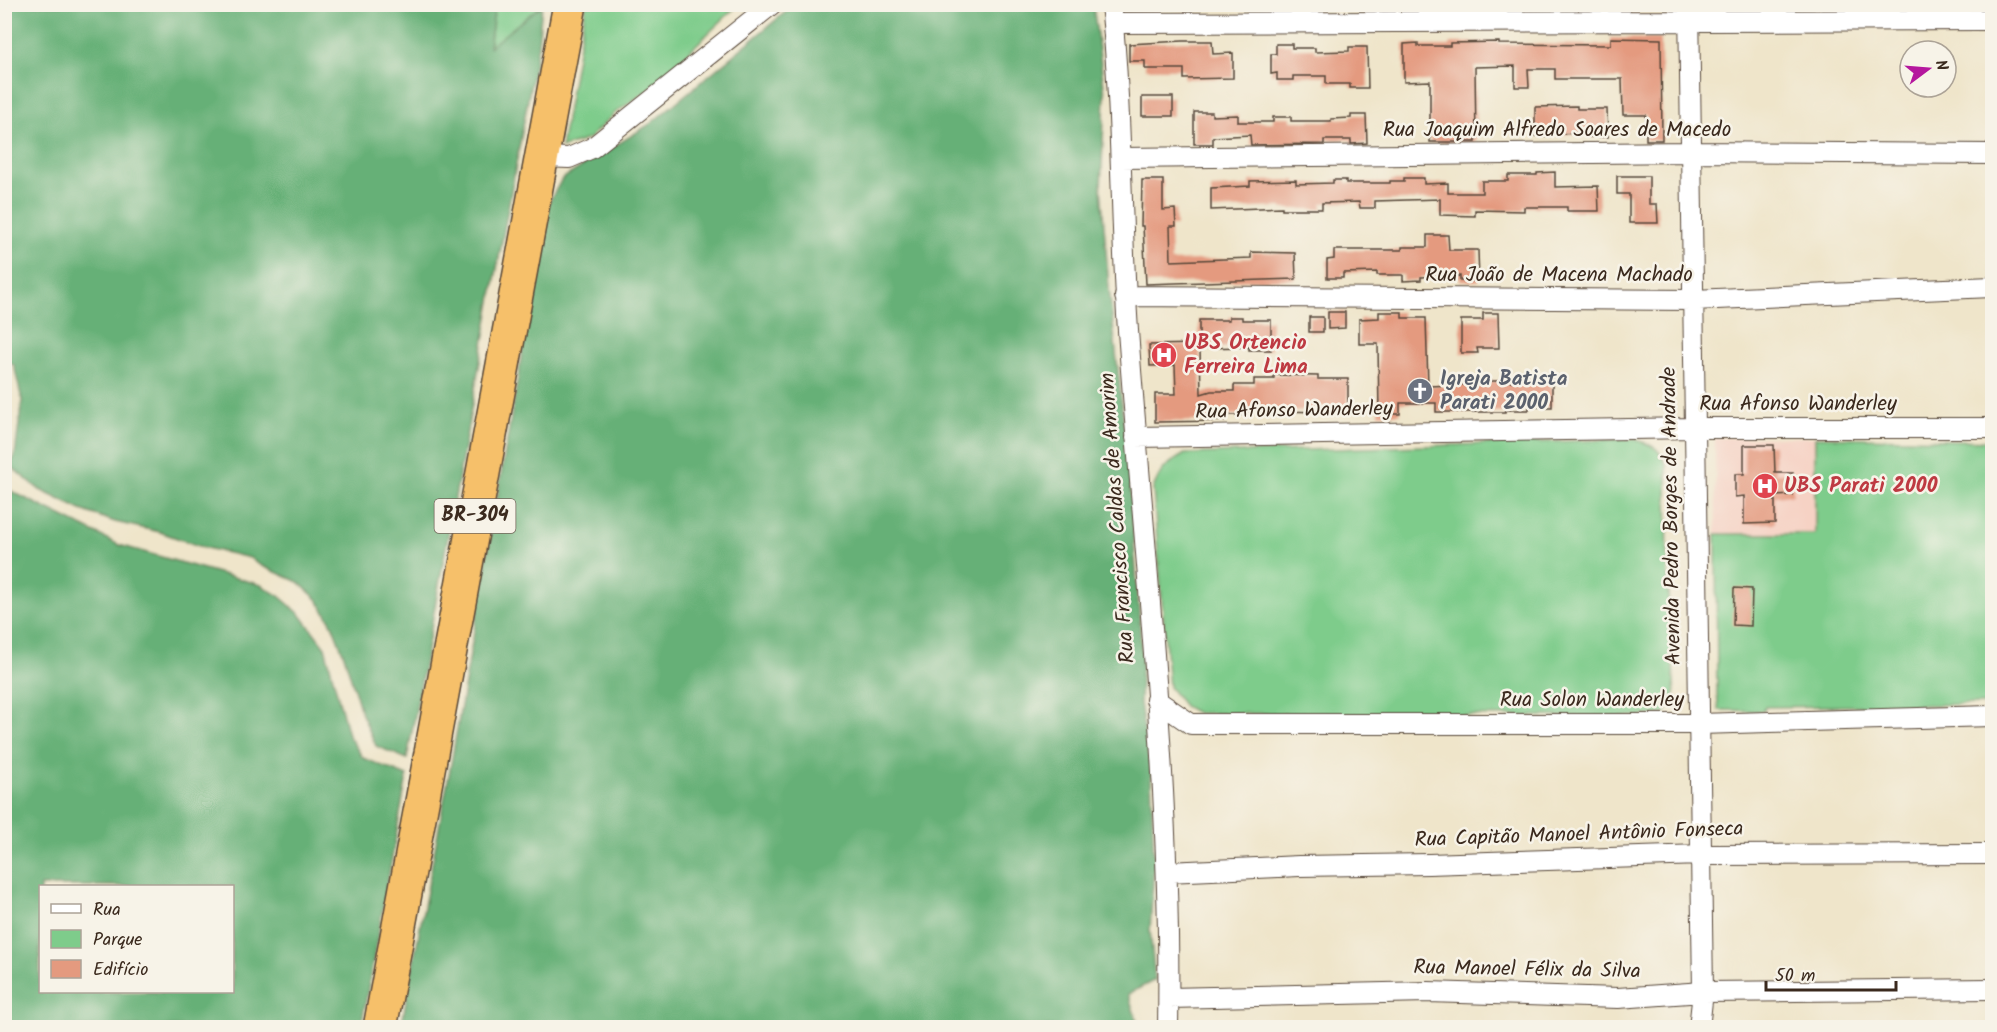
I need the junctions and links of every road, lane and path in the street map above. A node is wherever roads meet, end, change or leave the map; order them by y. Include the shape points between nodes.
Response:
1 (570, 4) edge
2 (772, 4) edge
3 (1689, 13) edge
4 (1112, 14) edge
5 (1992, 20) edge
6 (1692, 152) junction
7 (1992, 154) edge
8 (543, 157) junction
9 (1121, 158) junction
10 (1992, 287) edge
11 (1125, 296) junction
12 (1693, 300) junction
13 (1695, 428) junction
14 (1992, 428) edge
15 (1136, 437) junction
16 (1156, 700) junction
17 (1992, 716) edge
18 (1191, 724) junction
19 (1699, 724) junction
20 (1160, 742) junction
21 (1992, 854) edge
22 (1701, 855) junction
23 (1167, 872) junction
24 (1992, 989) edge
25 (1703, 992) junction
26 (1169, 998) junction
27 (380, 1028) edge
28 (1168, 1028) edge
29 (1699, 1028) edge

1 - 8 highway, BR-304
2 - 8 street via 603,141 569,158
3 - 4 street
3 - 5 street
3 - 6 street, Avenida Pedro Borges de Andrade
4 - 9 street, Rua Francisco Caldas de Amorim
6 - 7 street, Rua Joaquim Alfredo Soares de Macedo
6 - 9 street, Rua Joaquim Alfredo Soares de Macedo
6 - 12 street, Avenida Pedro Borges de Andrade
8 - 27 highway, BR-304
9 - 11 street, Rua Francisco Caldas de Amorim
10 - 12 street, Rua João de Macena Machado
11 - 12 street, Rua João de Macena Machado
11 - 15 street, Rua Francisco Caldas de Amorim
12 - 13 street, Avenida Pedro Borges de Andrade
13 - 14 street, Rua Afonso Wanderley
13 - 15 street, Rua Afonso Wanderley
13 - 19 street, Avenida Pedro Borges de Andrade
15 - 16 street, Rua Francisco Caldas de Amorim
16 - 18 street
16 - 20 street, Rua Francisco Caldas de Amorim
17 - 19 street, Rua Solon Wanderley
18 - 19 street, Rua Solon Wanderley
18 - 20 street
19 - 22 street, Avenida Pedro Borges de Andrade
20 - 23 street, Rua Francisco Caldas de Amorim
21 - 22 street, Rua Capitão Manoel Antônio Fonseca
22 - 23 street, Rua Capitão Manoel Antônio Fonseca
22 - 25 street, Avenida Pedro Borges de Andrade
23 - 26 street, Rua Francisco Caldas de Amorim
24 - 25 street, Rua Manoel Félix da Silva
25 - 26 street, Rua Manoel Félix da Silva via 1618,998 1428,992
25 - 29 street, Avenida Pedro Borges de Andrade
26 - 28 street, Rua Francisco Caldas de Amorim

